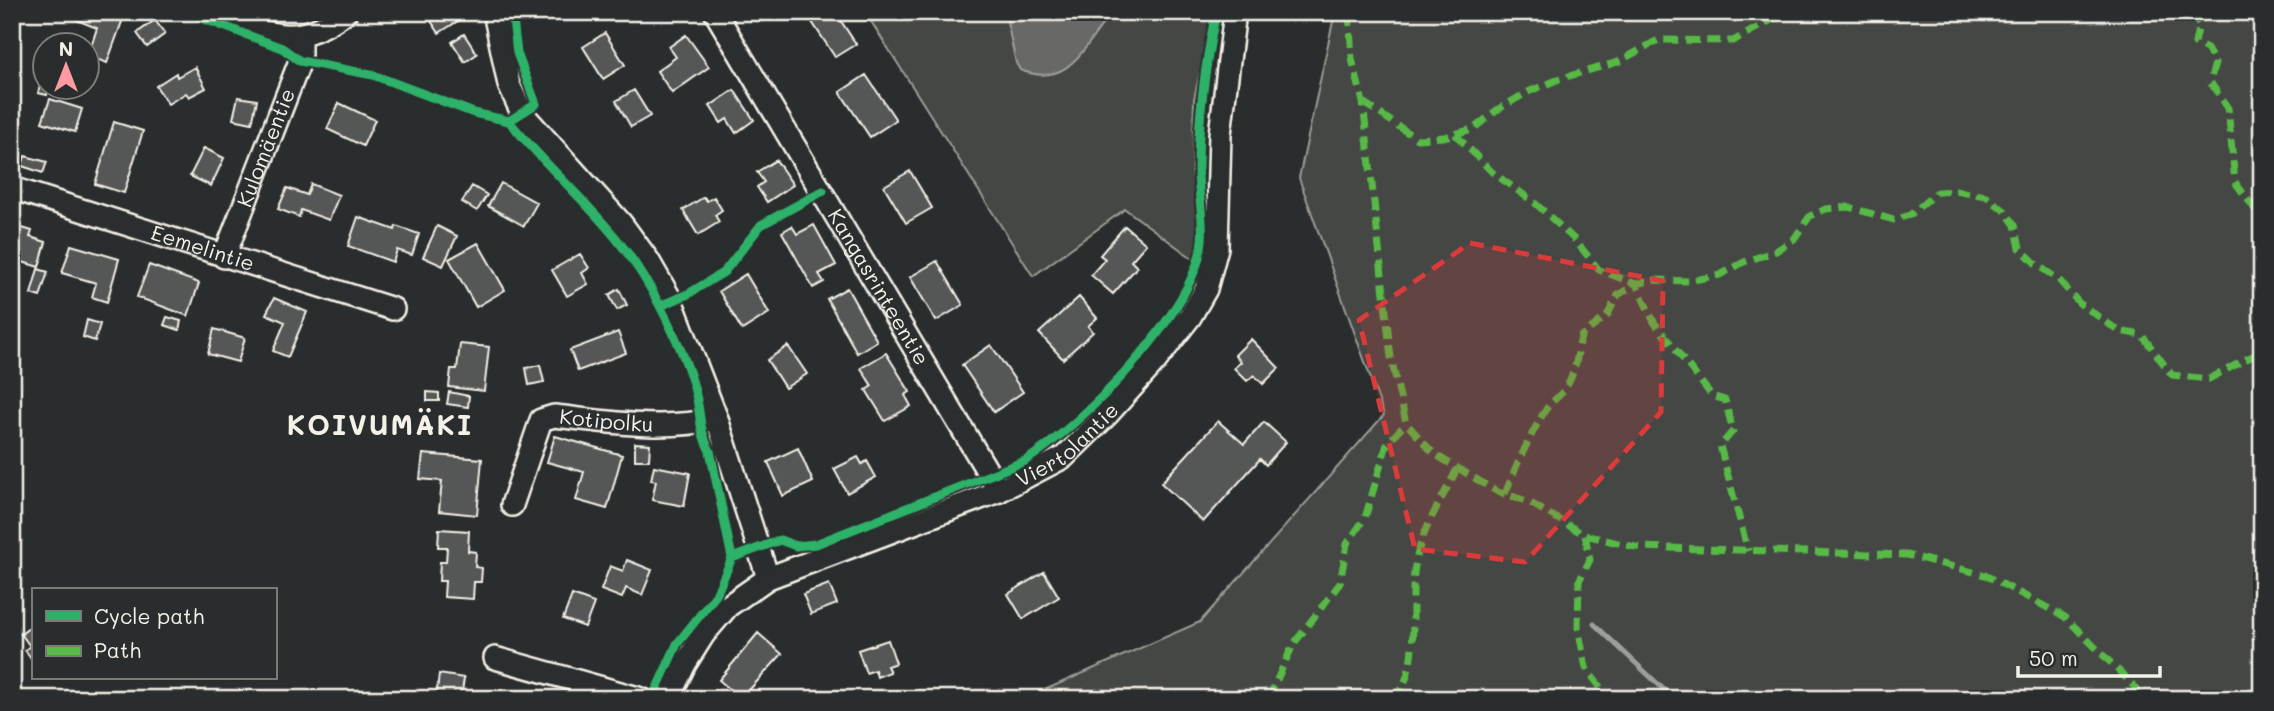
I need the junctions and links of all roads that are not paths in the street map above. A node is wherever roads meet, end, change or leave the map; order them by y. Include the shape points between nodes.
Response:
1 (214, 12) edge
2 (346, 12) edge
3 (494, 12) edge
4 (715, 12) edge
5 (1235, 12) edge
6 (300, 37) junction
7 (12, 188) edge
8 (224, 257) junction
9 (393, 309) dead end
10 (717, 419) junction
11 (999, 491) junction
12 (512, 505) dead end
13 (768, 578) junction
14 (495, 658) dead end
15 (639, 698) edge
16 (668, 699) edge

1 - 6 street via 265,33
2 - 6 street
3 - 10 street via 509,85 522,113 621,223 648,260 676,310
4 - 11 street, Kangasrinteentie
5 - 11 street, Viertolantie via 1220,134 1217,248 1206,289 1183,326 1108,415 1064,457
6 - 8 street, Kulomäentie via 300,61
7 - 8 street, Eemelintie
8 - 9 street, Eemelintie
10 - 12 street, Kotipolku via 659,427 554,416 541,419
10 - 13 street
11 - 13 street, Viertolantie
13 - 16 street, Viertolantie via 728,606 704,634
14 - 15 street

